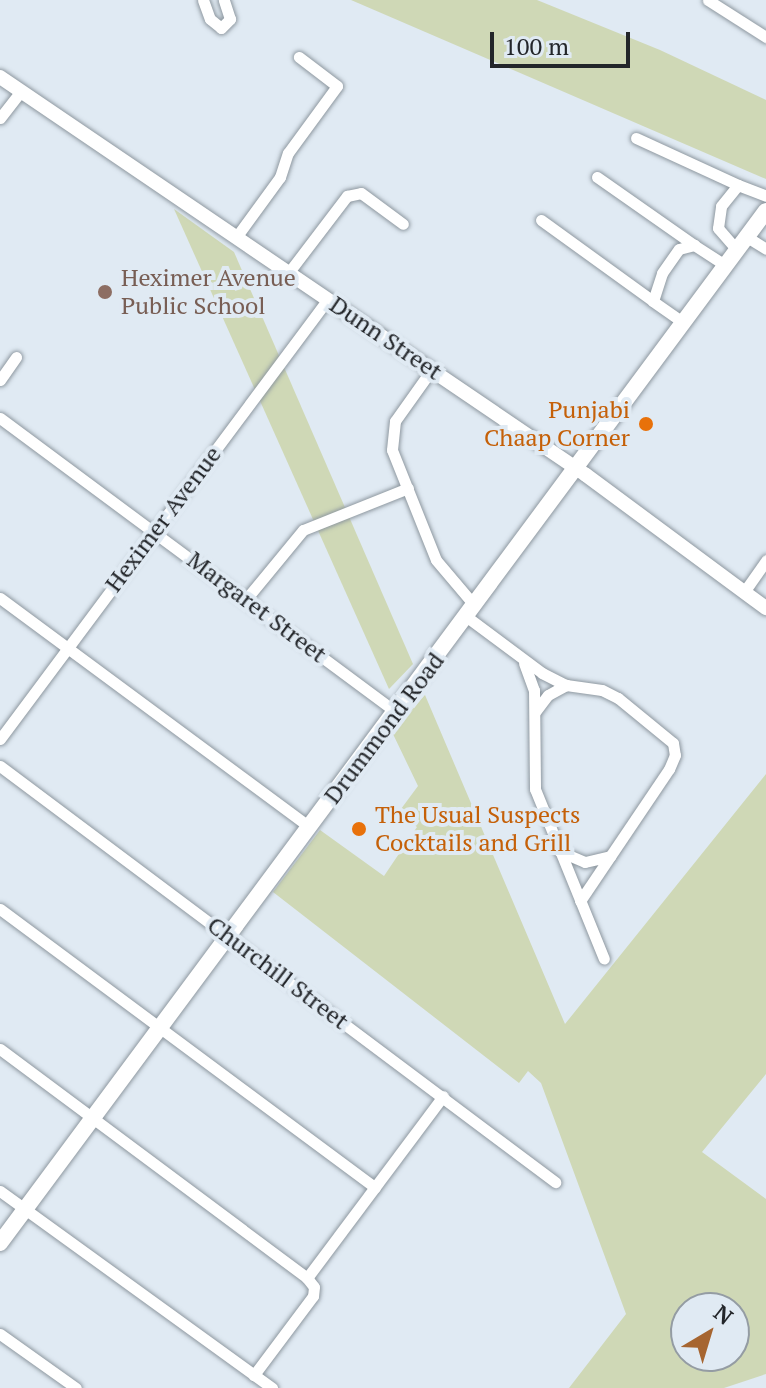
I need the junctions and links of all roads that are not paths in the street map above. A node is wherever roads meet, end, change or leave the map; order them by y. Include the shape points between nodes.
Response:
1 (203, 0) edge
2 (224, 0) edge
3 (708, 0) edge
4 (766, 37) edge
5 (299, 57) dead end
6 (0, 77) edge
7 (21, 91) junction
8 (0, 118) edge
9 (636, 138) dead end
10 (597, 177) dead end
11 (738, 185) junction
12 (766, 196) edge
13 (766, 211) edge
14 (541, 220) dead end
15 (403, 224) dead end
16 (237, 236) junction
17 (742, 244) junction
18 (694, 245) junction
19 (766, 249) edge
20 (726, 266) junction
21 (289, 272) junction
22 (328, 299) junction
23 (653, 301) junction
24 (684, 323) junction
25 (16, 357) dead end
26 (432, 369) junction
27 (0, 380) edge
28 (0, 418) edge
29 (577, 469) junction
30 (408, 488) junction
31 (155, 531) junction
32 (766, 560) edge
33 (744, 592) junction
34 (0, 598) edge
35 (247, 598) junction
36 (766, 608) edge
37 (471, 611) junction
38 (67, 648) junction
39 (524, 663) junction
40 (566, 685) junction
41 (396, 712) junction
42 (535, 713) junction
43 (0, 739) edge
44 (0, 766) edge
45 (309, 827) junction
46 (558, 850) junction
47 (610, 856) junction
48 (580, 901) junction
49 (0, 909) edge
50 (229, 936) junction
51 (604, 959) dead end
52 (161, 1028) junction
53 (0, 1049) edge
54 (443, 1096) junction
55 (93, 1117) junction
56 (555, 1182) dead end
57 (375, 1187) junction
58 (0, 1191) edge
59 (25, 1209) junction
60 (0, 1243) edge
61 (307, 1278) junction
62 (0, 1334) edge
63 (254, 1375) junction
64 (76, 1388) edge
65 (272, 1388) edge

1 - 2 street via 210,19 221,28 230,19
3 - 4 street
5 - 16 street via 337,86
6 - 7 street, Dunn Street
7 - 8 street
7 - 16 street, Dunn Street
9 - 11 street
10 - 18 street
11 - 12 street
11 - 17 street via 721,206 718,228
13 - 17 main road, Drummond Road
14 - 23 street
15 - 21 street via 361,193 347,196
16 - 21 street, Dunn Street
17 - 19 street
17 - 20 main road, Drummond Road
18 - 20 street
18 - 23 street via 679,249 662,273
20 - 24 main road, Drummond Road
21 - 22 street, Dunn Street
22 - 26 street, Dunn Street
22 - 31 street, Heximer Avenue
23 - 24 street
24 - 29 main road, Drummond Road
25 - 27 street
26 - 29 street, Dunn Street
26 - 30 street via 395,421 392,450
28 - 31 street, Margaret Street
29 - 33 street, Dunn Street
29 - 37 main road, Drummond Road
30 - 35 street via 303,530
30 - 37 street via 436,560
31 - 35 street, Margaret Street
31 - 38 street, Heximer Avenue
32 - 33 street
33 - 36 street, Dunn Street
34 - 38 street
35 - 41 street, Margaret Street
37 - 39 street
37 - 41 main road, Drummond Road
38 - 43 street, Heximer Avenue
38 - 45 street
39 - 40 street
39 - 42 street
40 - 42 street via 548,695
40 - 47 street via 618,698 673,743 669,769
41 - 45 main road, Drummond Road
42 - 46 street via 535,789
44 - 50 street, Churchill Street
45 - 50 main road, Drummond Road
46 - 47 street via 585,862
46 - 48 street
47 - 48 street
48 - 51 street
49 - 52 street
50 - 52 main road, Drummond Road
50 - 54 street, Churchill Street
52 - 55 main road, Drummond Road
52 - 57 street
53 - 55 street
54 - 56 street, Churchill Street
54 - 57 street
55 - 59 main road, Drummond Road
55 - 61 street
57 - 61 street
58 - 59 street
59 - 60 main road, Drummond Road
59 - 63 street
61 - 63 street via 313,1296
62 - 64 street
63 - 65 street

